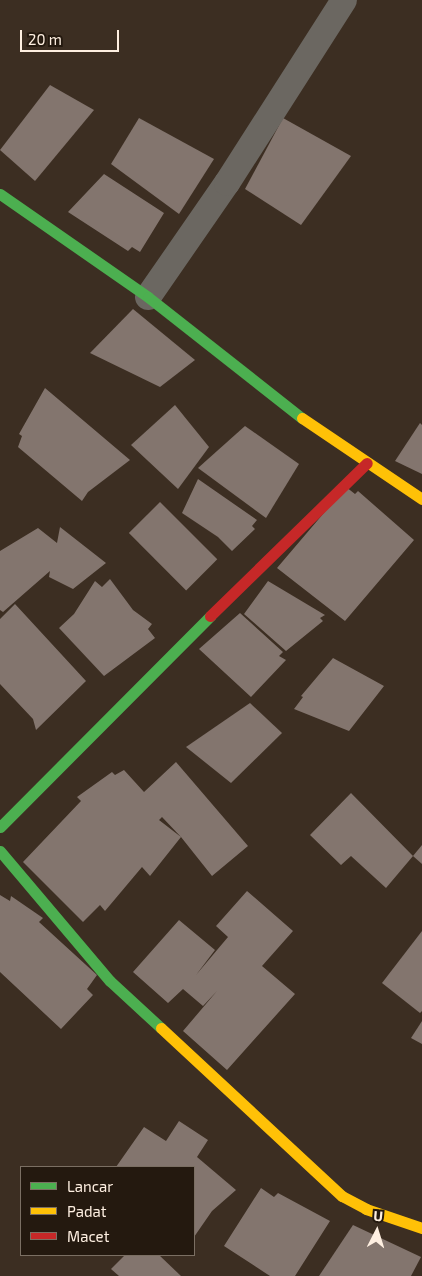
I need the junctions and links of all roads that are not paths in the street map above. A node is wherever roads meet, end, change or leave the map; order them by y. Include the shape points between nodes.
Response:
1 (344, 0) edge
2 (0, 194) edge
3 (148, 297) junction
4 (368, 463) junction
5 (422, 499) edge
6 (0, 827) edge
7 (0, 850) edge
8 (422, 1228) edge

1 - 3 street via 227,183
2 - 3 street
3 - 4 street via 303,419
4 - 5 street
4 - 6 street via 234,591
7 - 8 street via 110,981 342,1196 366,1209

